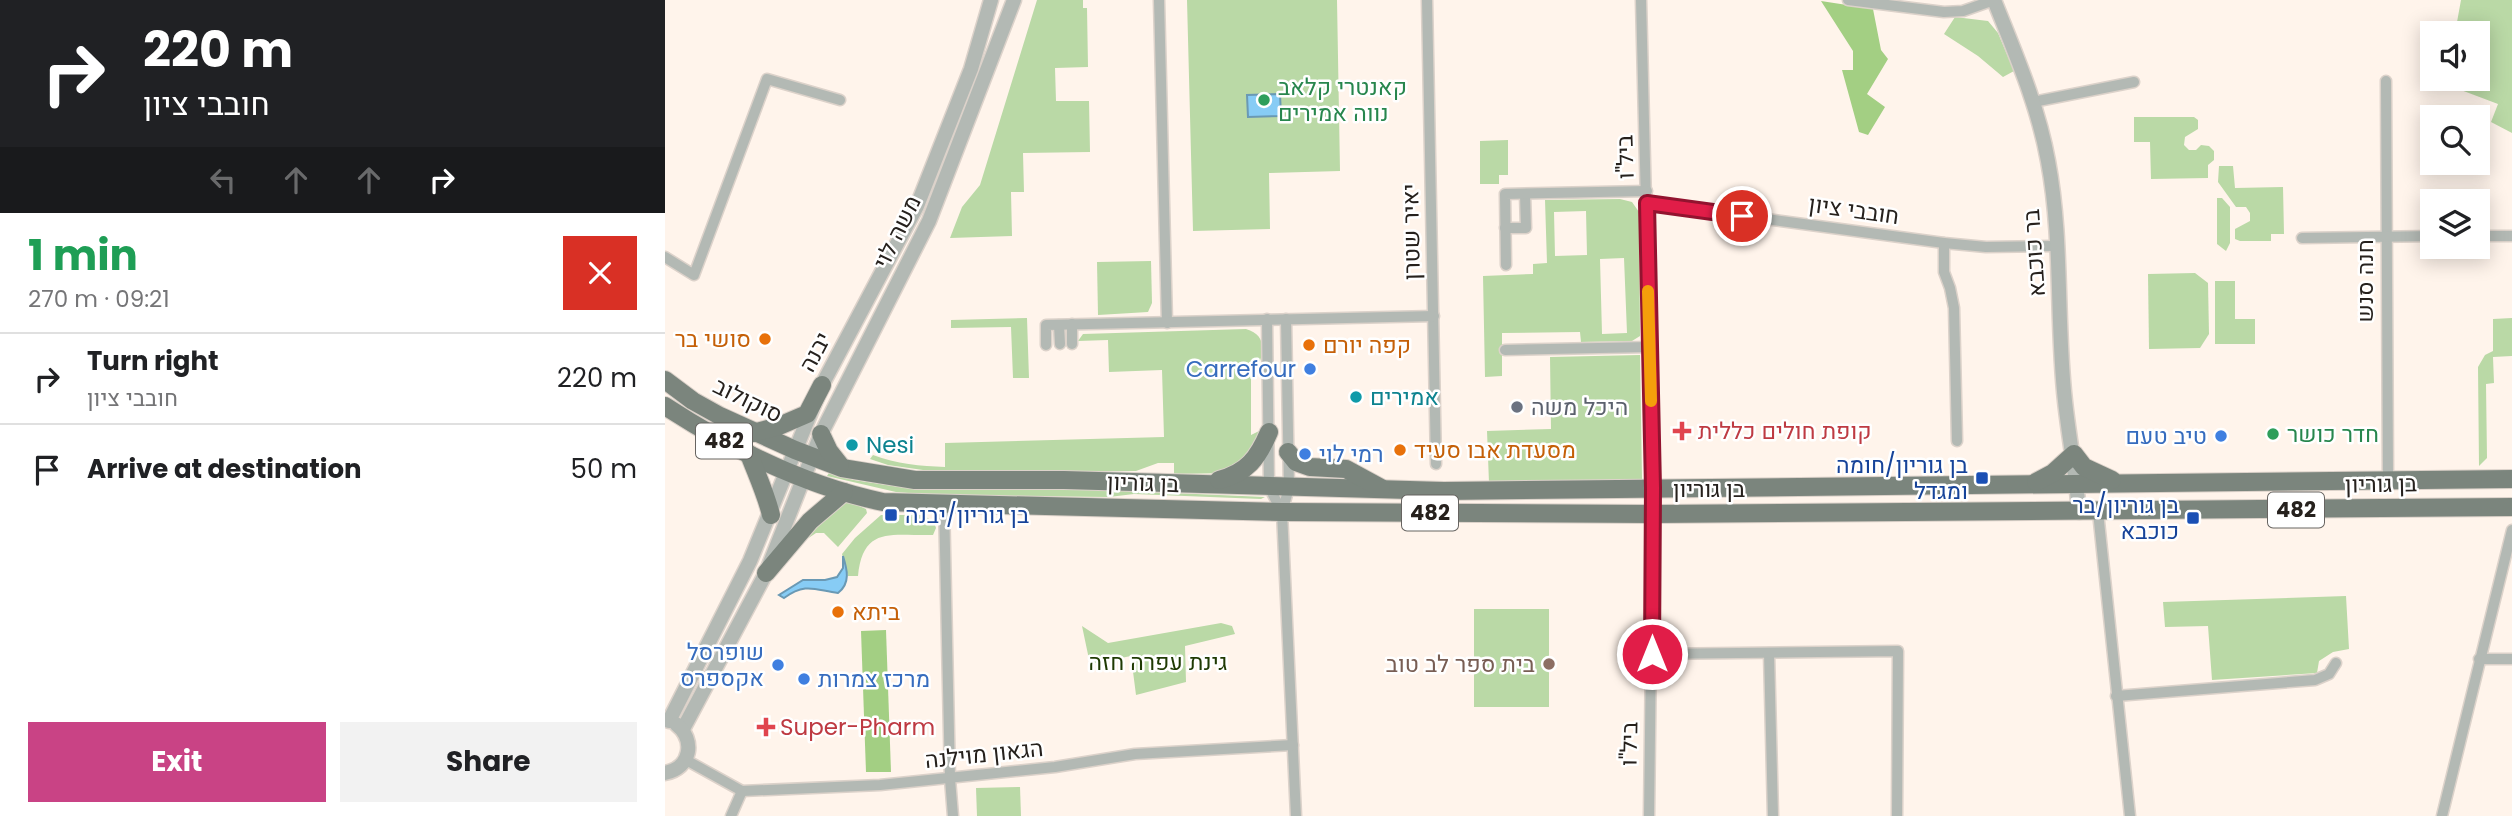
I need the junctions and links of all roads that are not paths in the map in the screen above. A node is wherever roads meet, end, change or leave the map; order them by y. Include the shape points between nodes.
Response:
1 (991, 0) edge
2 (1014, 0) edge
3 (1159, 0) edge
4 (1427, 0) edge
5 (1641, 0) edge
6 (1848, 0) edge
7 (1994, 0) edge
8 (2386, 81) dead end
9 (2134, 82) dead end
10 (841, 100) dead end
11 (2033, 102) junction
12 (1647, 191) junction
13 (1525, 194) junction
14 (1647, 203) junction
15 (1505, 228) junction
16 (2420, 236) edge
17 (2490, 236) edge
18 (2512, 236) edge
19 (2385, 237) junction
20 (2302, 238) dead end
21 (1944, 243) junction
22 (2056, 246) junction
23 (665, 257) edge
24 (1506, 265) dead end
25 (1434, 316) junction
26 (1286, 318) junction
27 (1267, 319) junction
28 (1167, 323) junction
29 (1072, 324) junction
30 (1059, 325) junction
31 (1060, 344) dead end
32 (1072, 344) dead end
33 (1047, 345) dead end
34 (1649, 347) junction
35 (1505, 350) dead end
36 (665, 380) edge
37 (822, 385) junction
38 (665, 406) edge
39 (753, 432) junction
40 (1269, 432) junction
41 (821, 434) junction
42 (1957, 441) dead end
43 (795, 450) junction
44 (1288, 452) junction
45 (750, 454) junction
46 (2074, 454) junction
47 (814, 455) junction
48 (1436, 464) dead end
49 (842, 468) junction
50 (786, 471) junction
51 (805, 478) junction
52 (2512, 479) edge
53 (2388, 480) junction
54 (2122, 483) junction
55 (2032, 484) junction
56 (2077, 484) junction
57 (1198, 485) junction
58 (1269, 487) junction
59 (1289, 488) junction
60 (1653, 488) junction
61 (1388, 491) junction
62 (844, 492) junction
63 (944, 503) junction
64 (2512, 507) edge
65 (1282, 512) junction
66 (2088, 512) junction
67 (1653, 514) junction
68 (771, 515) junction
69 (2512, 530) edge
70 (766, 573) junction
71 (1769, 653) junction
72 (1652, 654) junction
73 (2479, 659) junction
74 (2512, 659) edge
75 (2336, 663) dead end
76 (2116, 696) junction
77 (667, 721) edge
78 (683, 729) junction
79 (1293, 745) junction
80 (686, 760) junction
81 (665, 773) edge
82 (950, 779) junction
83 (742, 791) junction
84 (731, 816) edge
85 (953, 816) edge
86 (1296, 816) edge
87 (1649, 816) edge
88 (1773, 816) edge
89 (1897, 816) edge
90 (2130, 816) edge
91 (2442, 816) edge

1 - 37 street, יבנה via 971,69 917,206
2 - 41 street, משה לוי via 929,221
3 - 28 street
4 - 25 street, יאיר שטרן
5 - 12 street, ביל"ו
6 - 7 street via 1944,12
7 - 11 street, בר כוכבא
8 - 19 street, חנה סנש
9 - 11 street
10 - 23 street via 767,79 694,275
11 - 22 street, בר כוכבא via 2048,160
12 - 13 street
12 - 14 street, ביל"ו
13 - 15 street via 1505,194
13 - 15 street via 1526,228
14 - 21 street, חובבי ציון
14 - 34 street, ביל"ו
15 - 24 street
16 - 19 street
17 - 18 street
19 - 20 street
19 - 53 street, חנה סנש
21 - 22 street, חובבי ציון
21 - 42 street via 1944,272 1954,308
22 - 46 street, בר כוכבא via 2065,400
25 - 26 street
25 - 48 street, יאיר שטרן
26 - 27 street
26 - 44 street
27 - 28 street
27 - 40 street
28 - 29 street
29 - 30 street
29 - 32 street
30 - 31 street
30 - 33 street via 1046,325
34 - 35 street
34 - 60 street, ביל"ו
36 - 39 main road, סוקולוב / 482 via 693,401
37 - 39 main road via 807,414
37 - 43 street, יבנה
38 - 45 main road, סוקולוב / 482
39 - 43 main road, סוקולוב / 482
40 - 57 main road via 1255,458 1237,476
40 - 58 street
41 - 47 street, משה לוי
41 - 49 main road
43 - 47 main road, סוקולוב / 482
43 - 50 street, יבנה
44 - 59 street
44 - 61 main road via 1296,462 1346,469
45 - 50 main road, סוקולוב / 482
45 - 68 main road
46 - 54 main road via 2084,467
46 - 55 main road
46 - 56 street, בר כוכבא
47 - 49 main road, בן גוריון / 482
47 - 51 street, משה לוי
49 - 57 main road, בן גוריון / 482 via 915,480
50 - 51 main road, בן גוריון / 482
50 - 68 street, יבנה
51 - 62 main road, בן גוריון / 482
51 - 70 street, משה לוי
52 - 53 main road, בן גוריון / 482
53 - 54 main road, בן גוריון / 482
54 - 56 main road, בן גוריון / 482
55 - 56 main road, בן גוריון / 482
55 - 60 main road, בן גוריון / 482
56 - 66 street, בר כוכבא
57 - 58 main road, בן גוריון / 482
58 - 59 main road, בן גוריון / 482
58 - 65 street
59 - 61 main road, בן גוריון / 482
59 - 65 street
60 - 61 main road, בן גוריון / 482
60 - 67 street, ביל"ו
62 - 63 main road, בן גוריון / 482 via 883,502
62 - 70 main road via 810,521
63 - 65 main road, בן גוריון / 482
63 - 82 street
64 - 66 main road, בן גוריון / 482
65 - 67 main road, בן גוריון / 482
65 - 79 street
66 - 67 main road, בן גוריון / 482
66 - 76 street
67 - 72 street, ביל"ו
68 - 77 street, יבנה
69 - 73 street
70 - 78 street, משה לוי
71 - 72 street
71 - 88 street
71 - 89 street via 1898,651
72 - 87 street, ביל"ו
73 - 74 street
73 - 91 street
75 - 76 street via 2329,674 2315,680
76 - 90 street
77 - 78 street
78 - 80 street via 689,744
79 - 82 street, הגאון מוילנה via 1135,754
79 - 86 street
80 - 81 street
80 - 83 street
82 - 83 street, הגאון מוילנה
82 - 85 street
83 - 84 street

